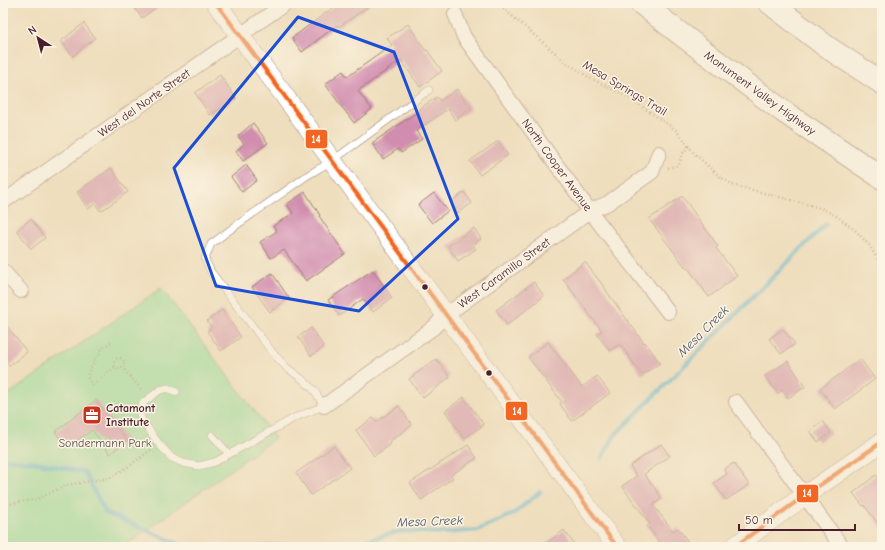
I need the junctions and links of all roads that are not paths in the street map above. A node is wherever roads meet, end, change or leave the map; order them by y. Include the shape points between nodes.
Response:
1 (216, 3) edge
2 (286, 3) edge
3 (634, 3) edge
4 (641, 3) edge
5 (770, 3) edge
6 (784, 3) edge
7 (455, 14) dead end
8 (678, 32) junction
9 (240, 36) junction
10 (827, 47) junction
11 (882, 83) edge
12 (429, 90) dead end
13 (659, 153) dead end
14 (332, 161) junction
15 (882, 178) edge
16 (3, 202) edge
17 (590, 212) junction
18 (3, 271) edge
19 (20, 291) dead end
20 (668, 312) dead end
21 (446, 315) junction
22 (176, 392) dead end
23 (736, 402) dead end
24 (324, 406) junction
25 (212, 435) dead end
26 (882, 442) edge
27 (228, 454) junction
28 (804, 496) junction
29 (617, 547) edge
30 (734, 547) edge
31 (842, 547) edge

1 - 9 main road
2 - 9 street, West del Norte Street
3 - 8 highway
4 - 8 highway, Monument Valley Highway
5 - 10 highway
6 - 10 highway
7 - 17 street, North Cooper Avenue via 464,37
8 - 15 highway, Monument Valley Highway via 784,112
9 - 14 main road
9 - 16 street, West del Norte Street
10 - 11 highway
12 - 14 lane
13 - 17 street, West Caramillo Street via 652,172 608,203
14 - 21 main road
14 - 24 lane via 210,244 205,259 211,272 273,353 314,390
17 - 20 street, North Cooper Avenue
17 - 21 street, West Caramillo Street
18 - 19 street
21 - 24 street, West Caramillo Street via 433,328
21 - 29 main road
22 - 27 lane via 168,388 160,390 144,402 139,412 159,444 172,458 183,464 199,466 215,462
23 - 28 street
24 - 27 lane via 296,417
25 - 27 lane
26 - 28 main road
28 - 30 main road
28 - 31 street

